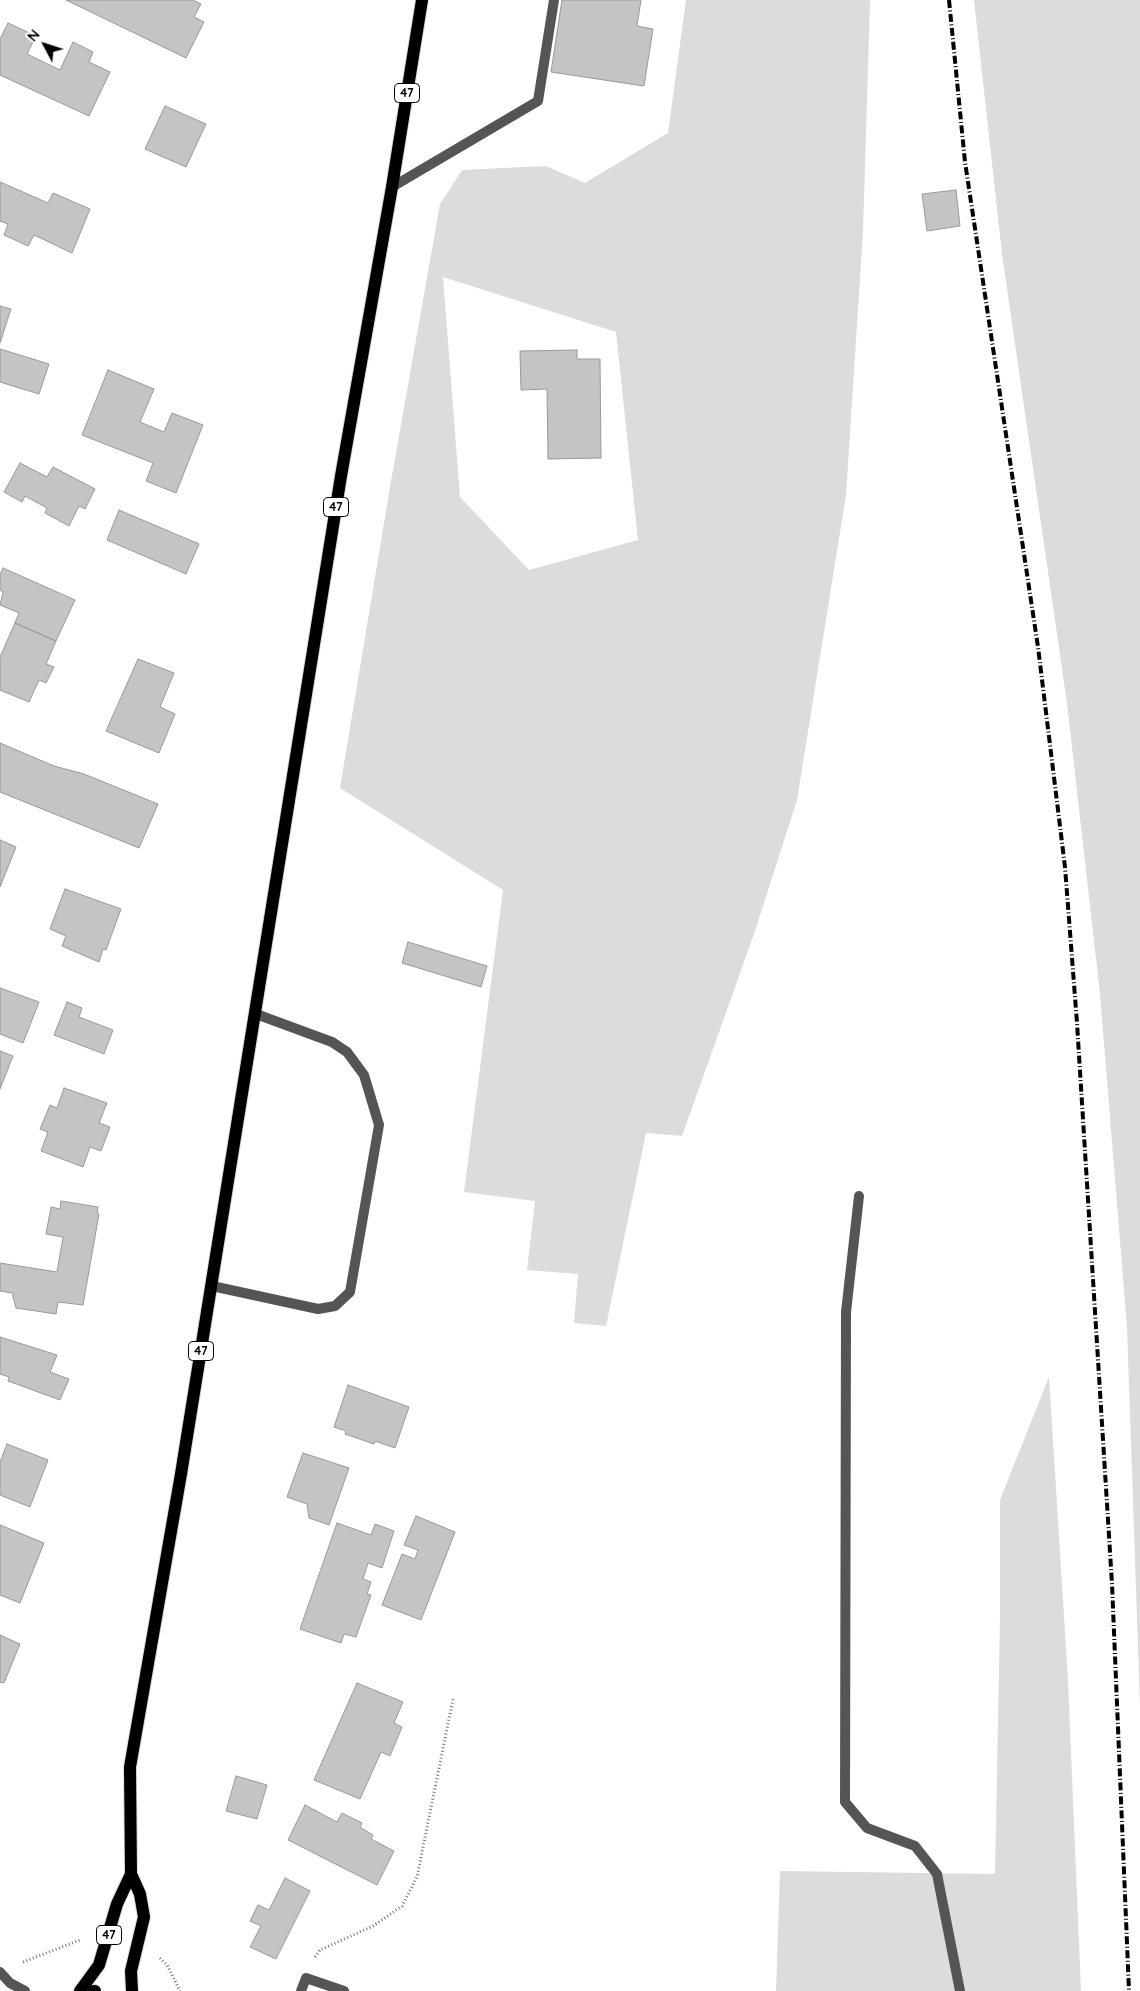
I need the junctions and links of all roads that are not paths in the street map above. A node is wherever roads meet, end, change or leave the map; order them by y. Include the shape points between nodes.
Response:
1 (422, 0) edge
2 (554, 0) edge
3 (392, 187) junction
4 (256, 1014) junction
5 (859, 1196) dead end
6 (212, 1286) junction
7 (131, 1874) junction
8 (0, 1972) edge
9 (25, 1991) edge
10 (80, 1991) edge
11 (132, 1991) edge
12 (301, 1991) edge
13 (344, 1991) edge
14 (960, 1991) edge

1 - 3 main road, 47
2 - 3 street via 538,101
3 - 4 main road, 47 via 339,486
4 - 6 main road, 47
4 - 6 street via 332,1042 347,1052 364,1075 380,1125 350,1292 335,1306 318,1309
5 - 14 street via 846,1312 845,1802 867,1828 915,1846 937,1874
6 - 7 main road, 47 via 130,1767
7 - 10 main road, 47 via 117,1904 99,1965
7 - 11 main road, 47 via 142,1900 144,1917 131,1971
8 - 9 street via 10,1983
12 - 13 street via 306,1978

